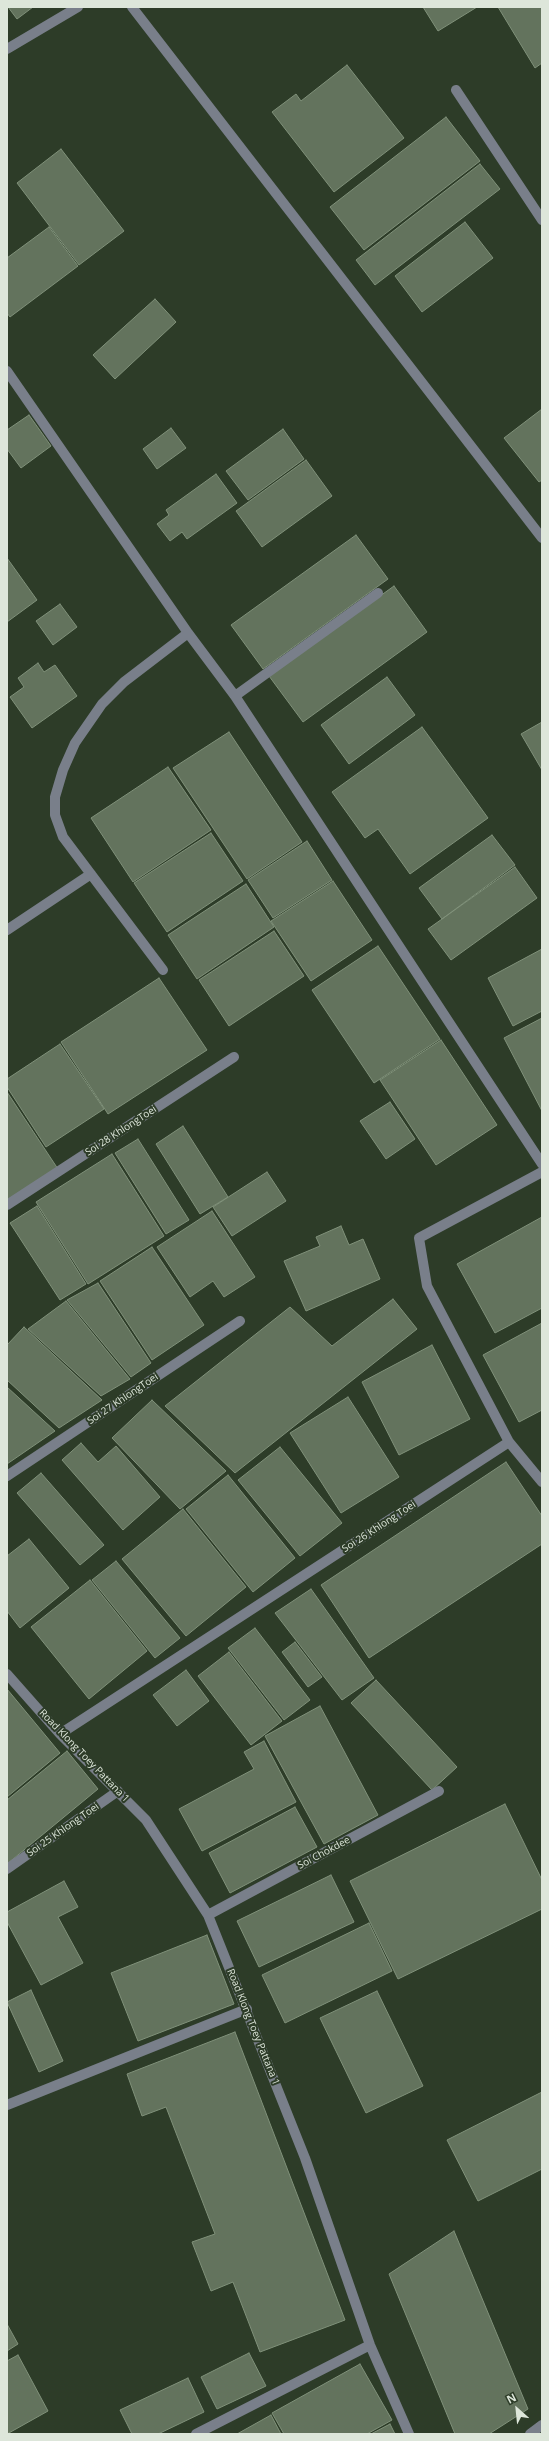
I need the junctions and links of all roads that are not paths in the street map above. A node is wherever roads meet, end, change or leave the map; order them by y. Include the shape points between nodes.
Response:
1 (78, 7) edge
2 (132, 7) edge
3 (7, 49) edge
4 (456, 90) dead end
5 (542, 220) edge
6 (7, 371) edge
7 (542, 538) edge
8 (378, 593) dead end
9 (188, 633) junction
10 (235, 696) junction
11 (91, 874) junction
12 (7, 930) edge
13 (163, 970) dead end
14 (234, 1057) dead end
15 (542, 1164) edge
16 (542, 1172) edge
17 (7, 1205) edge
18 (240, 1321) dead end
19 (509, 1442) junction
20 (7, 1476) edge
21 (542, 1482) edge
22 (7, 1674) edge
23 (60, 1734) junction
24 (118, 1791) junction
25 (440, 1791) dead end
26 (7, 1869) edge
27 (208, 1916) junction
28 (247, 2009) junction
29 (7, 2105) edge
30 (370, 2345) junction
31 (542, 2425) edge
32 (196, 2434) edge
33 (409, 2434) edge
34 (530, 2434) edge

1 - 3 street
2 - 7 street
4 - 5 street
6 - 9 street
8 - 10 street
9 - 10 street
9 - 11 street via 124,682 102,704 75,743 63,770 55,797 55,815 63,837
10 - 15 street
11 - 12 street
11 - 13 street
14 - 17 street, Soi 28 KhlongToei
16 - 19 street via 419,1238 427,1286
18 - 20 street, Soi 27 KhlongToei
19 - 21 street
19 - 23 street, Soi 26 Khlong Toei
22 - 23 street, Road Klong Toey Pattana 1
23 - 24 street, Road Klong Toey Pattana 1
24 - 26 street, Soi 25 Khlong Toei
24 - 27 street, Road Klong Toey Pattana 1 via 146,1820
25 - 27 street, Soi Chokdee
27 - 28 street, Road Klong Toey Pattana 1
28 - 29 street
28 - 30 street, Road Klong Toey Pattana 1 via 305,2158
30 - 32 street
30 - 33 street, Road Klong Toey Pattana 1
31 - 34 street

